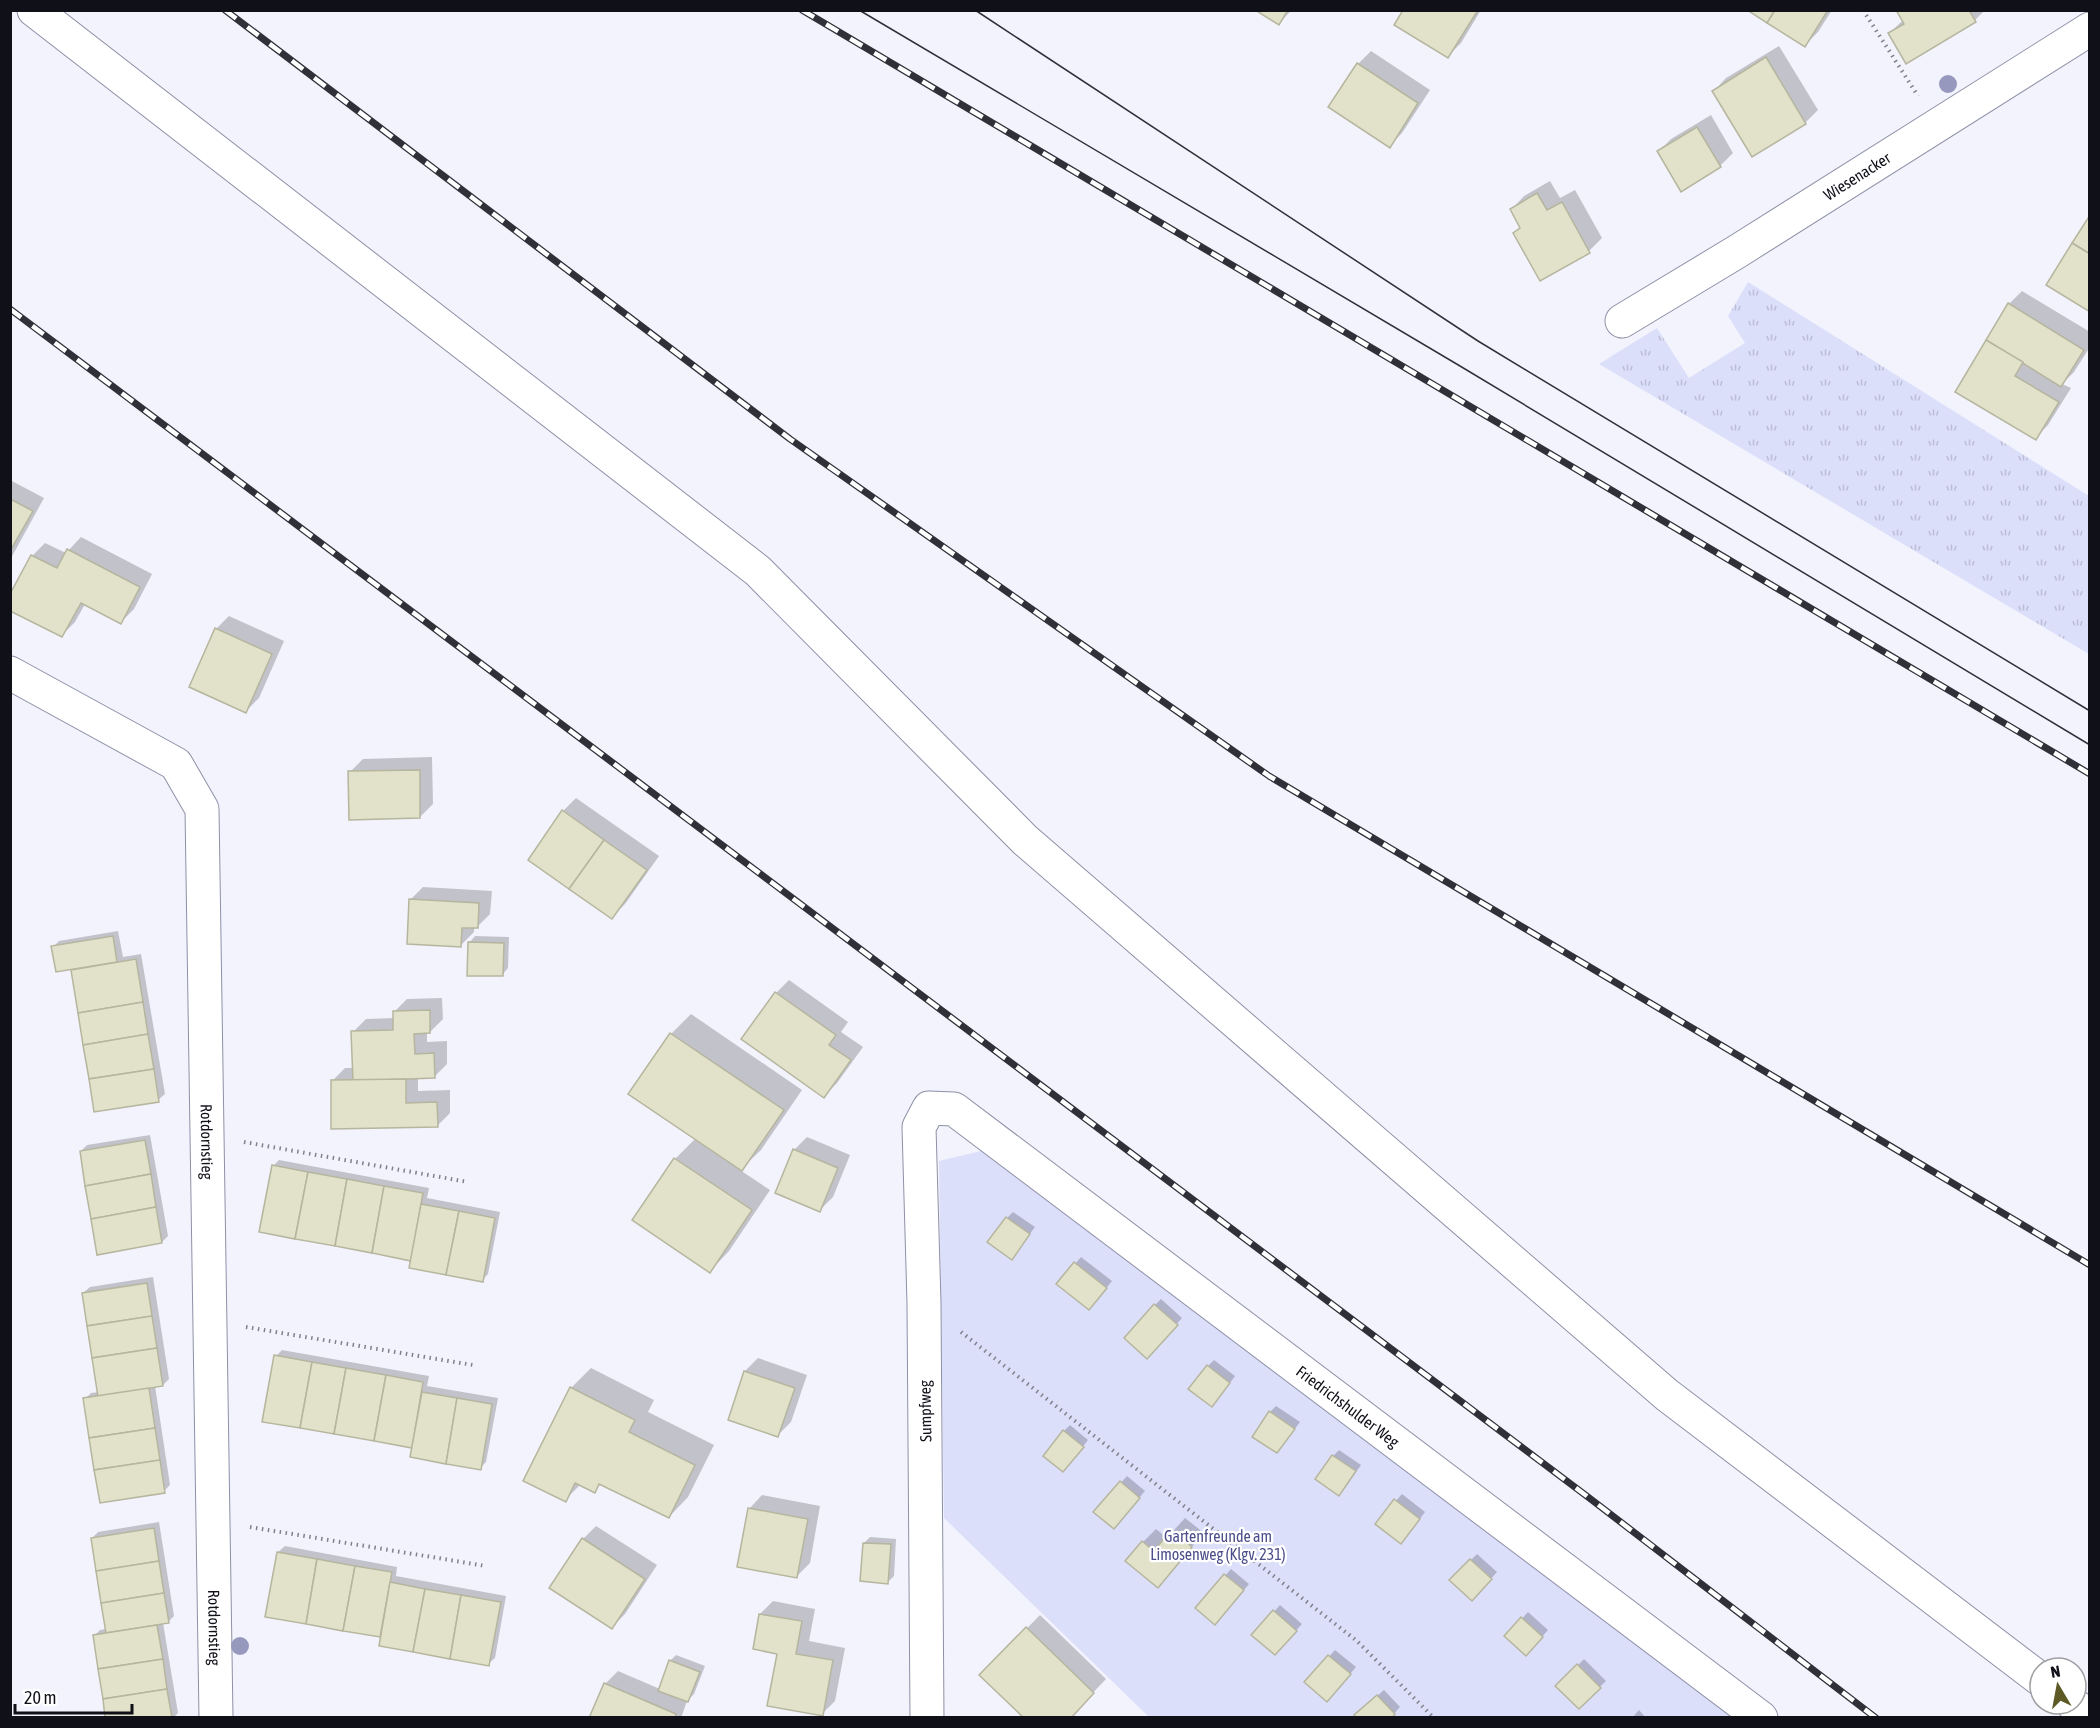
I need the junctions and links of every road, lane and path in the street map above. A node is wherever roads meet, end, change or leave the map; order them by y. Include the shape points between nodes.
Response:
1 (34, 10) edge
2 (1863, 10) edge
3 (2090, 29) edge
4 (1937, 125) junction
5 (1622, 321) dead end
6 (10, 673) edge
7 (929, 1108) joint
8 (207, 1136) junction
9 (468, 1182) dead end
10 (924, 1303) junction
11 (210, 1321) junction
12 (473, 1365) dead end
13 (213, 1521) junction
14 (486, 1566) dead end
15 (2028, 1670) edge
16 (216, 1718) edge
17 (927, 1718) edge
18 (1434, 1718) edge
19 (1761, 1718) edge

1 - 15 street via 758,571 1025,840 1667,1395
2 - 4 path
3 - 4 street, Wiesenacker
4 - 5 street, Wiesenacker
6 - 8 street, Rotdornstieg via 176,764 202,809
7 - 10 street, Sumpfweg via 919,1127
7 - 19 street, Friedrichshulder Weg via 954,1109
8 - 9 path
8 - 11 street, Rotdornstieg
10 - 17 street, Sumpfweg
10 - 18 path via 1357,1641
11 - 12 path
11 - 13 street, Rotdornstieg
13 - 14 path
13 - 16 street, Rotdornstieg

